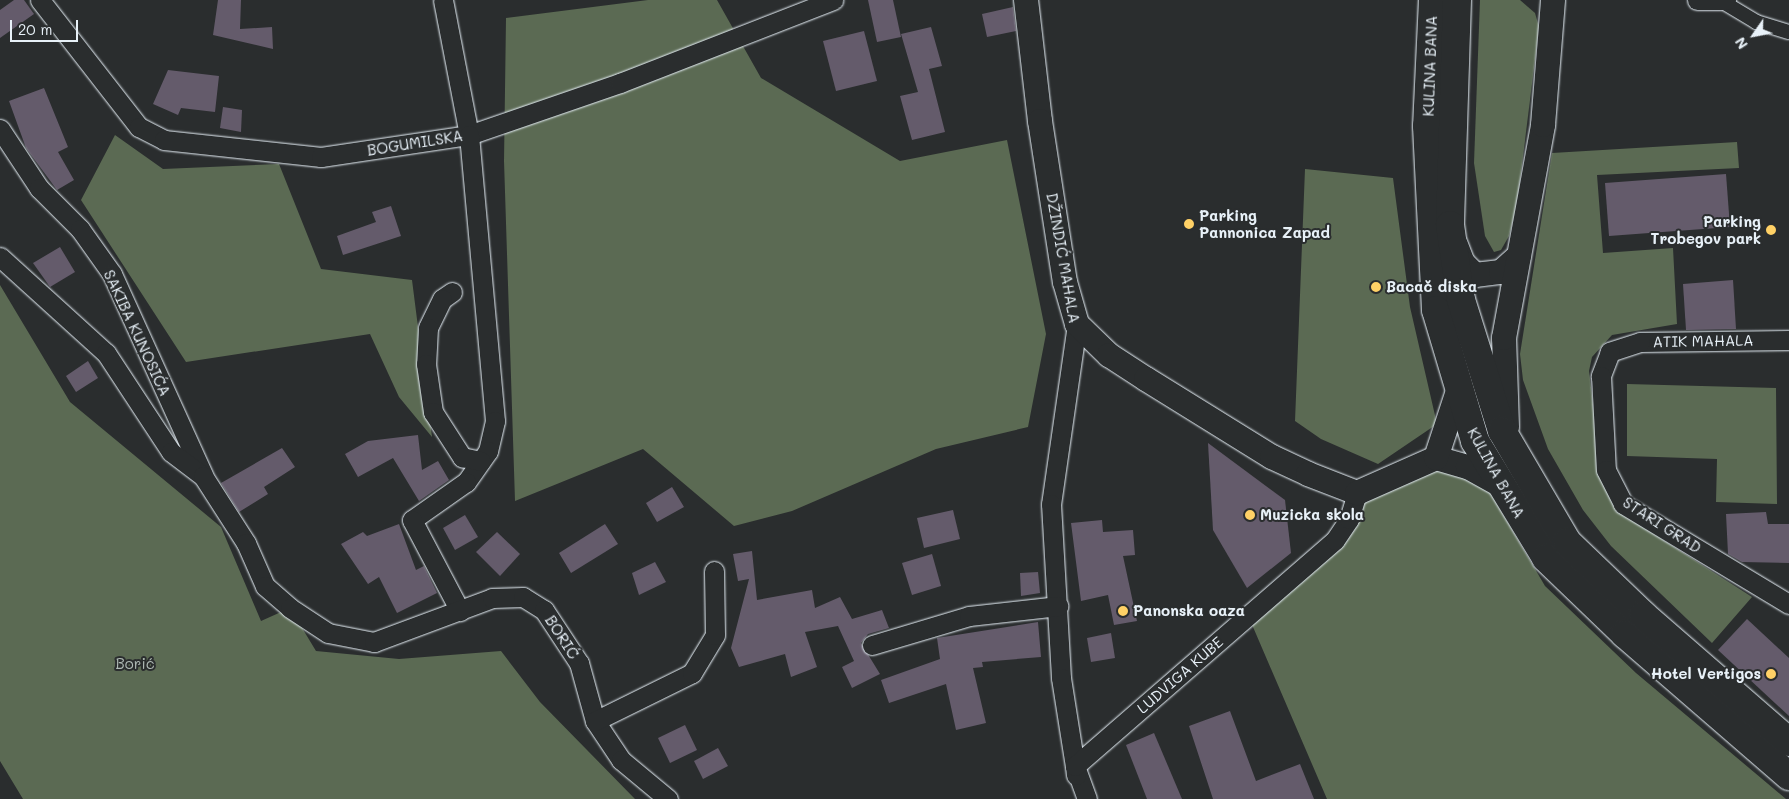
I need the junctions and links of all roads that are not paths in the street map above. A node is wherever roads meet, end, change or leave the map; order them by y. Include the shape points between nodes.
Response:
1 (40, 0) edge
2 (444, 0) edge
3 (833, 0) edge
4 (1026, 0) edge
5 (1432, 0) edge
6 (1457, 0) edge
7 (1554, 0) edge
8 (1701, 0) edge
9 (1724, 1) edge
10 (1789, 32) edge
11 (0, 129) edge
12 (469, 135) junction
13 (1450, 225) junction
14 (1519, 256) junction
15 (0, 257) edge
16 (452, 292) dead end
17 (1077, 324) junction
18 (1789, 340) edge
19 (1617, 348) joint
20 (1457, 394) junction
21 (1509, 445) junction
22 (1436, 458) junction
23 (481, 461) junction
24 (203, 476) junction
25 (1500, 485) junction
26 (1357, 492) junction
27 (714, 571) dead end
28 (1789, 604) edge
29 (1058, 606) junction
30 (460, 611) junction
31 (872, 645) dead end
32 (595, 721) junction
33 (1789, 742) edge
34 (1075, 766) junction
35 (1789, 776) edge
36 (668, 799) edge
37 (1076, 799) edge
38 (1087, 799) edge

1 - 12 street, BOGUMILSKA via 139,127 164,140 321,157
2 - 12 street
3 - 12 street, BOGUMILSKA via 620,83
4 - 17 street, DŽINDIĆ MAHALA via 1040,121 1065,282
5 - 20 main road, KULINA BANA via 1429,206 1436,310
6 - 13 main road, KULINA BANA
7 - 14 street via 1543,125
8 - 9 street
9 - 10 street via 1756,22
11 - 24 street, SAKIBA KUNOSIĆA via 40,188 80,229 112,274
12 - 23 street via 495,421 488,451
13 - 14 street via 1463,263 1475,275 1501,272
13 - 21 main road, KULINA BANA via 1461,300
14 - 21 street via 1504,338
15 - 24 street, BORIĆ via 106,352 171,452
16 - 23 street via 442,299 428,328 426,364 433,412 462,457
17 - 26 street via 1109,355 1272,457
17 - 29 street, DŽINDIĆ MAHALA via 1051,504
18 - 19 street, ATIK MAHALA via 1640,342
19 - 28 street, STARI GRAD via 1610,352 1601,376 1606,470 1612,488 1623,504
20 - 22 street
20 - 25 main road, KULINA BANA via 1474,441
21 - 33 main road, KULINA BANA via 1567,542 1643,615
22 - 25 street via 1468,467
22 - 26 street
23 - 30 street via 466,482 412,520
24 - 30 street, BORIĆ via 246,542 265,586 328,633 374,642
25 - 35 main road, KULINA BANA via 1546,558 1625,634
26 - 34 street, LUDVIGA KUBE via 1349,519 1335,540
27 - 32 street via 715,635 692,673
29 - 31 street via 969,616
29 - 34 street, DŽINDIĆ MAHALA via 1061,678
30 - 32 street, BORIĆ via 492,598 523,597 544,610 579,663
32 - 36 street, BORIĆ via 621,760
34 - 37 street
34 - 38 street, DŽINDIĆ MAHALA

